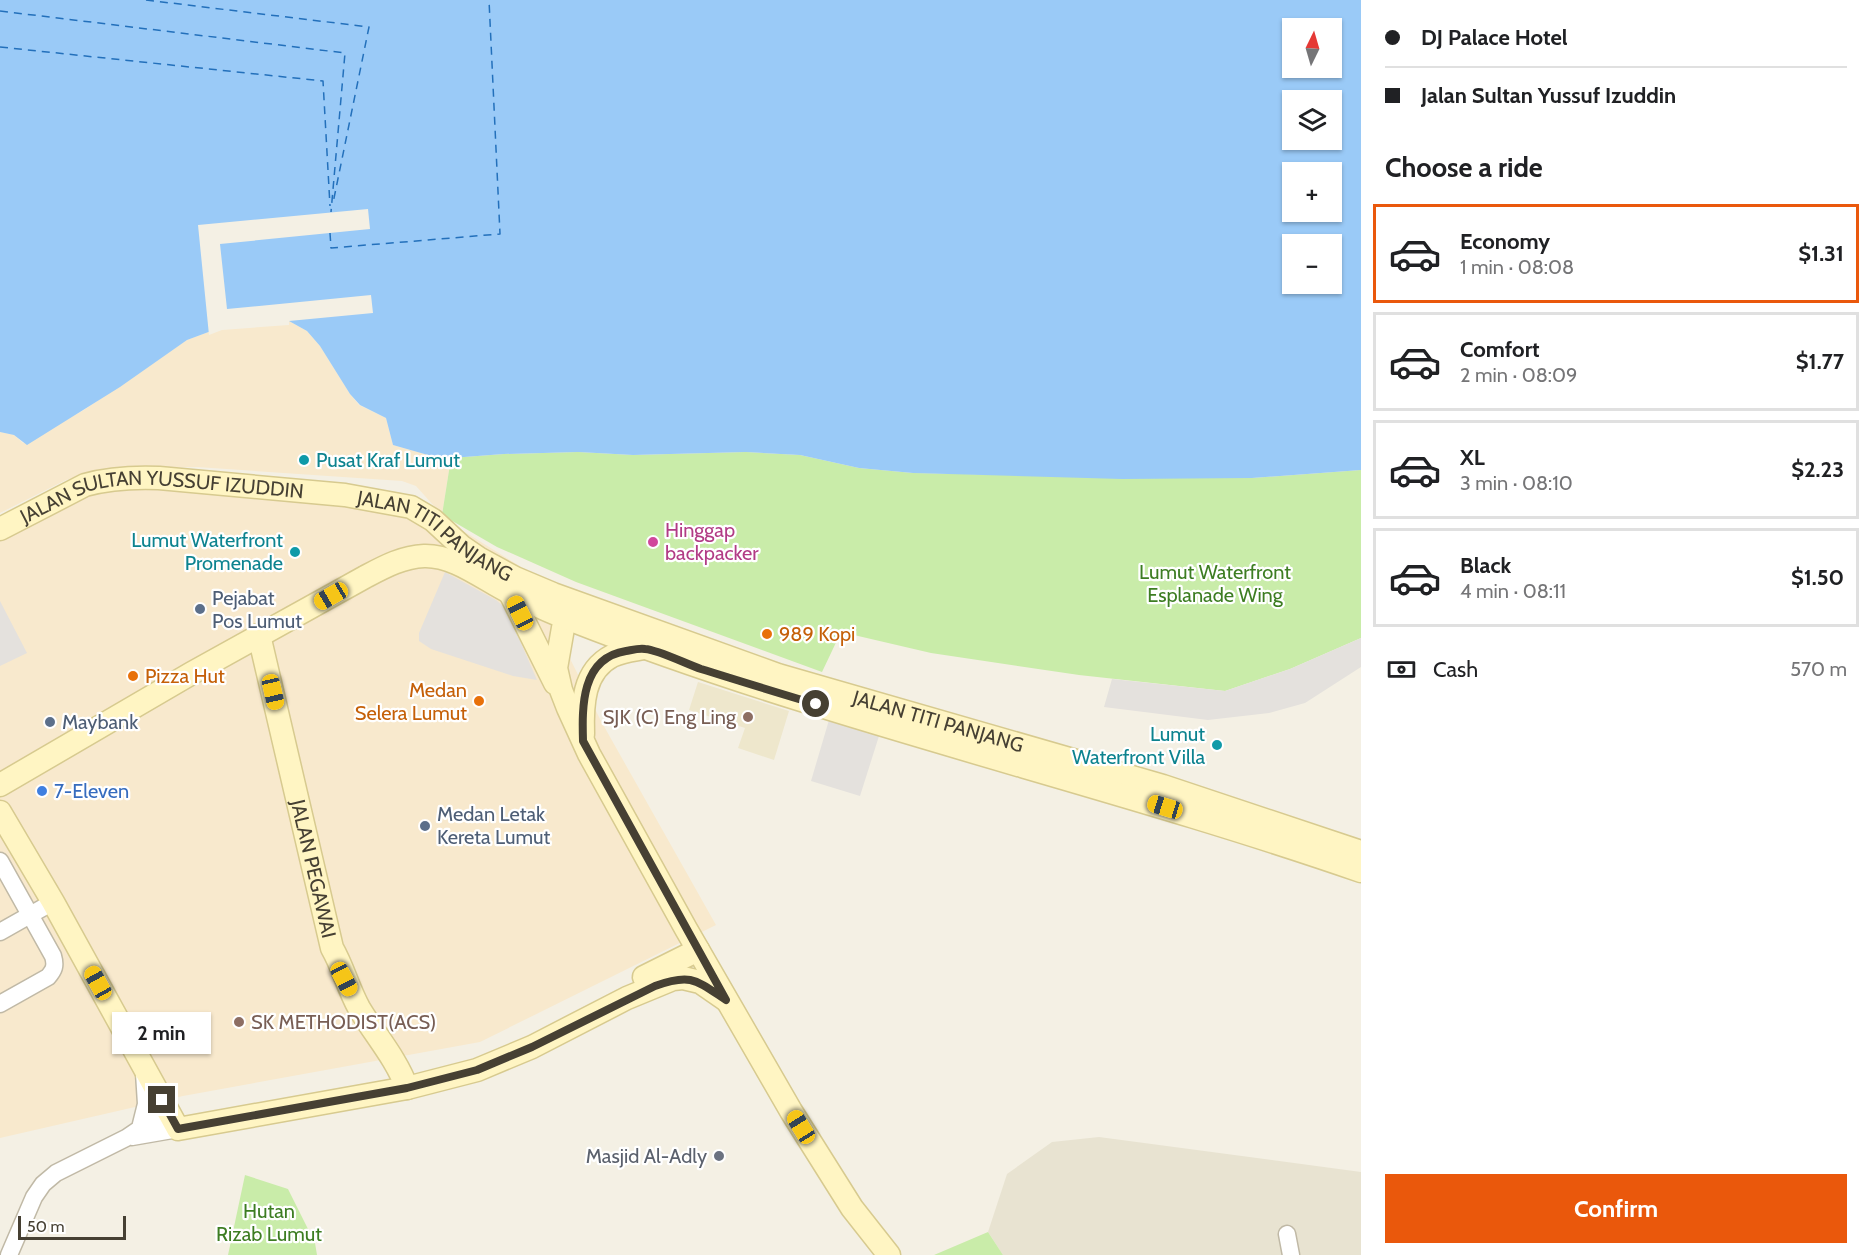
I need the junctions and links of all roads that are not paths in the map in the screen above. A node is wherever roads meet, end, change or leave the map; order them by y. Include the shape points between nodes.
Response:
1 (326, 493) joint
2 (420, 511) junction
3 (0, 529) edge
4 (411, 558) junction
5 (510, 593) junction
6 (570, 610) junction
7 (260, 635) junction
8 (644, 648) junction
9 (568, 708) junction
10 (583, 741) junction
11 (1044, 762) junction
12 (0, 785) edge
13 (0, 812) edge
14 (1361, 852) edge
15 (0, 861) edge
16 (1361, 871) edge
17 (53, 902) junction
18 (678, 914) junction
19 (30, 915) junction
20 (0, 932) edge
21 (698, 950) junction
22 (658, 970) junction
23 (726, 1000) junction
24 (0, 1004) edge
25 (143, 1065) junction
26 (405, 1081) junction
27 (175, 1123) junction
28 (140, 1128) junction
29 (126, 1138) junction
30 (1287, 1234) dead end
31 (9, 1255) edge
32 (889, 1255) edge
33 (1291, 1255) edge

1 - 2 street, JALAN TITI PANJANG via 395,503
1 - 3 street, JALAN SULTAN YUSSUF IZUDDIN via 159,478 114,478 74,490
2 - 4 street via 423,536
2 - 6 street, JALAN TITI PANJANG via 480,559
4 - 5 street, JALAN TITI PANJANG via 439,558
4 - 7 street, JALAN TITI PANJANG via 393,562
5 - 6 street, JALAN TITI PANJANG
5 - 9 street
6 - 8 street, JALAN TITI PANJANG
6 - 9 street via 556,668
6 - 11 street, JALAN TITI PANJANG
7 - 12 street, JALAN TITI PANJANG
7 - 26 street, JALAN PEGAWAI via 332,948 359,1008
8 - 10 street via 611,656 593,673 582,705
8 - 11 street, JALAN TITI PANJANG via 771,691
9 - 10 street
10 - 18 street
11 - 14 street, JALAN TITI PANJANG via 1163,786
11 - 16 street, JALAN TITI PANJANG
13 - 17 street
15 - 19 street
17 - 19 street
17 - 25 street
18 - 21 street
18 - 22 street via 674,944
19 - 20 street
19 - 24 street via 53,956 53,971
21 - 22 street
21 - 23 street
22 - 26 street via 493,1051
23 - 26 street via 700,982 673,980 477,1070
23 - 32 street via 829,1173
25 - 27 street
25 - 28 street via 146,1104
26 - 27 street
27 - 28 street via 157,1120
27 - 29 street
28 - 29 street
29 - 31 street via 56,1173 43,1184
30 - 33 street

